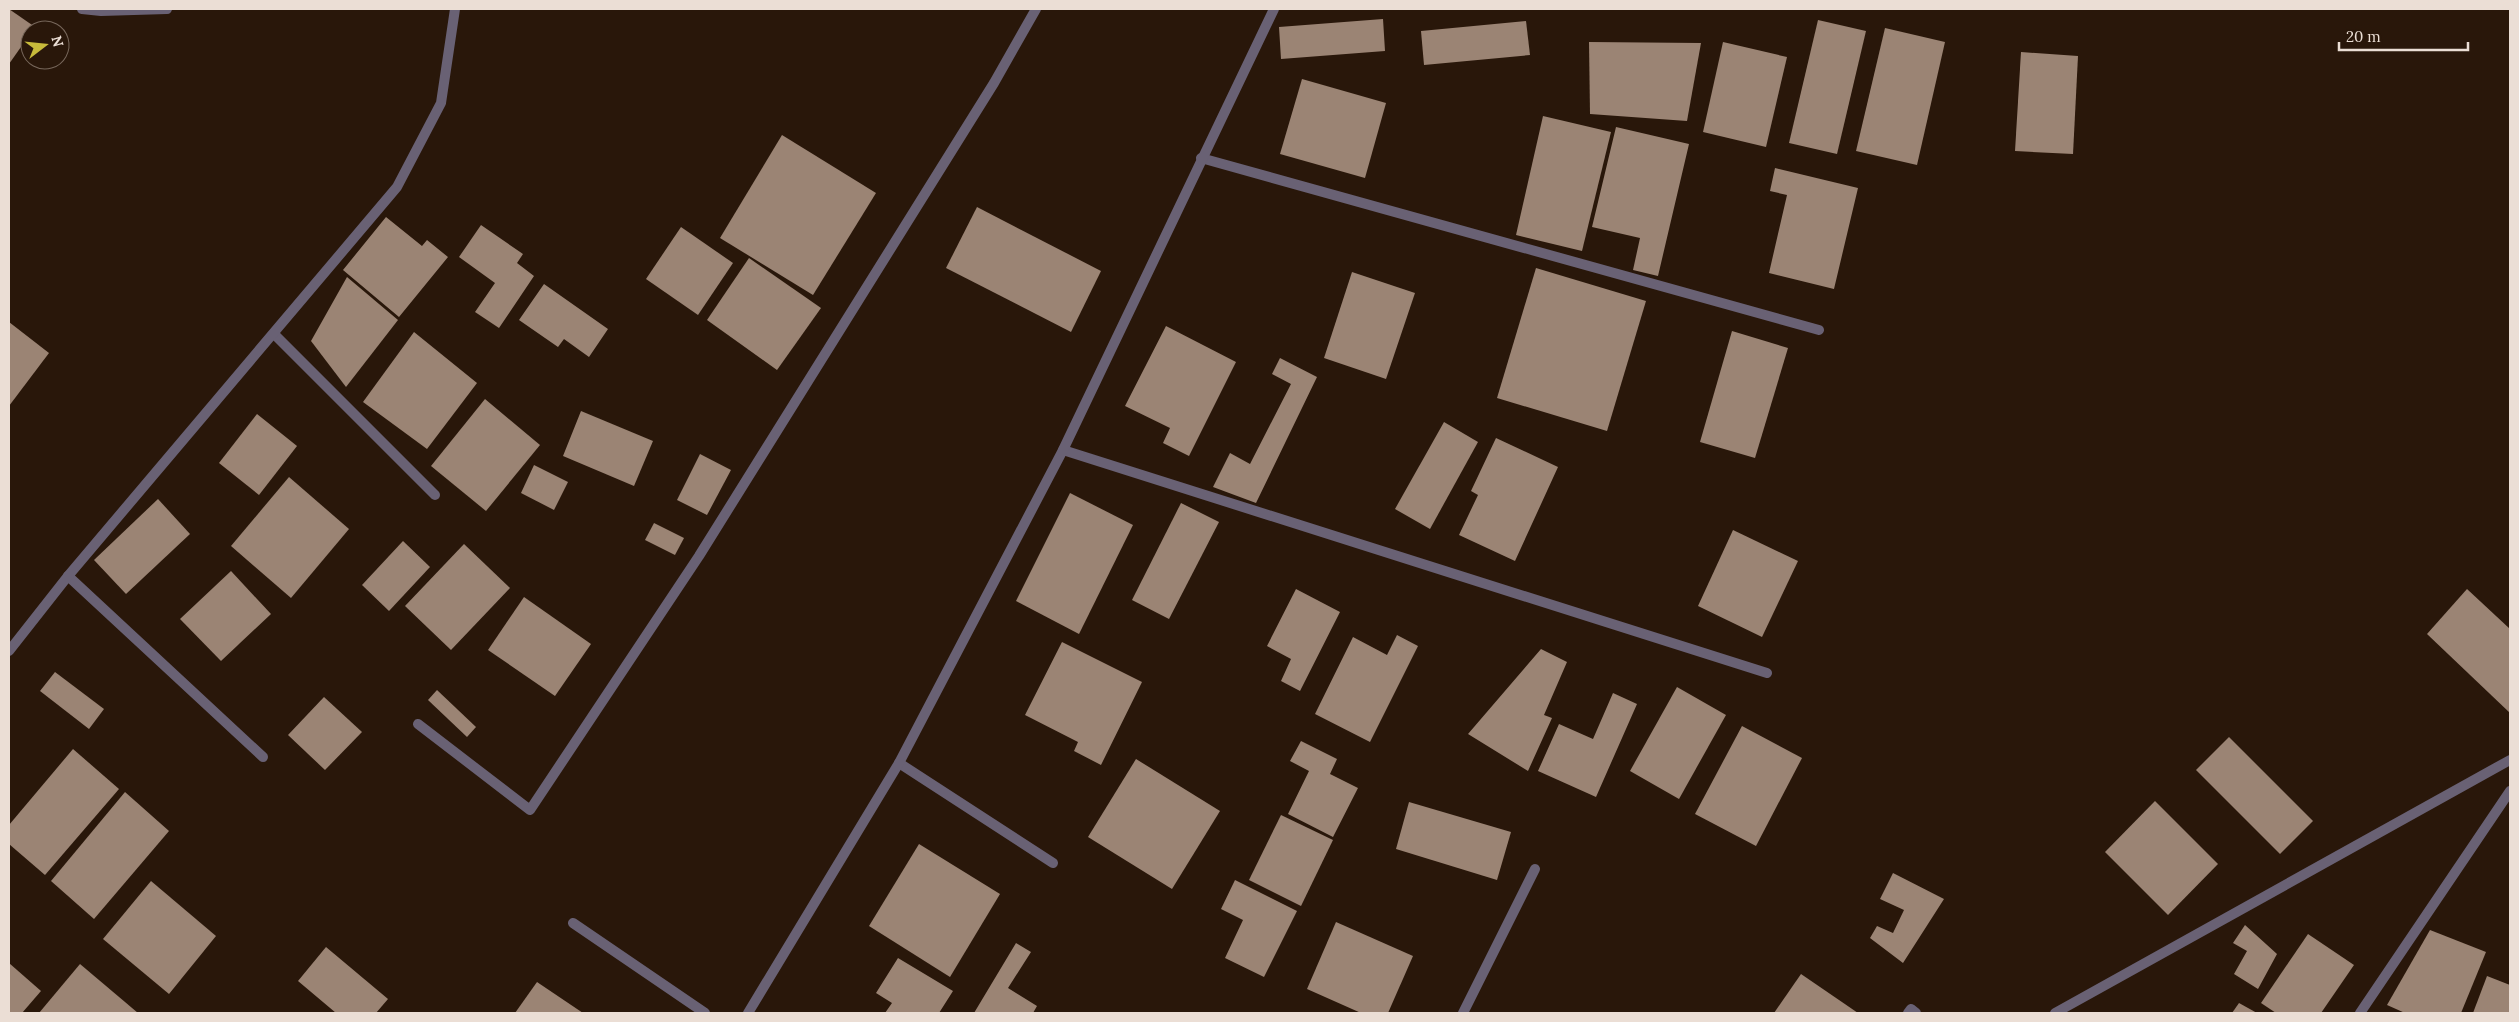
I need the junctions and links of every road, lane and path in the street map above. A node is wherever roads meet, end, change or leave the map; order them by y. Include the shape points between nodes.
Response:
1 (82, 9) edge
2 (167, 9) edge
3 (455, 9) edge
4 (1036, 9) edge
5 (1274, 9) edge
6 (1201, 158) junction
7 (1819, 330) dead end
8 (274, 334) junction
9 (1063, 450) junction
10 (435, 495) dead end
11 (68, 576) junction
12 (9, 651) edge
13 (1766, 674) dead end
14 (418, 724) dead end
15 (262, 757) dead end
16 (2510, 760) edge
17 (899, 763) junction
18 (2510, 791) edge
19 (1053, 863) dead end
20 (1535, 869) dead end
21 (573, 923) dead end
22 (705, 1013) edge
23 (748, 1013) edge
24 (1462, 1013) edge
25 (1908, 1013) edge
26 (1916, 1013) edge
27 (2055, 1013) edge
28 (2360, 1013) edge

1 - 2 street
3 - 8 street via 441,103 397,187
4 - 14 street via 994,83 699,556 530,810
5 - 6 street
6 - 7 street
6 - 9 street
8 - 10 street
8 - 11 street
9 - 13 street
9 - 17 street
11 - 12 street
11 - 15 street
16 - 27 street
17 - 19 street
17 - 23 street
18 - 28 street
20 - 24 street
21 - 22 street
25 - 26 street via 1911,1009

